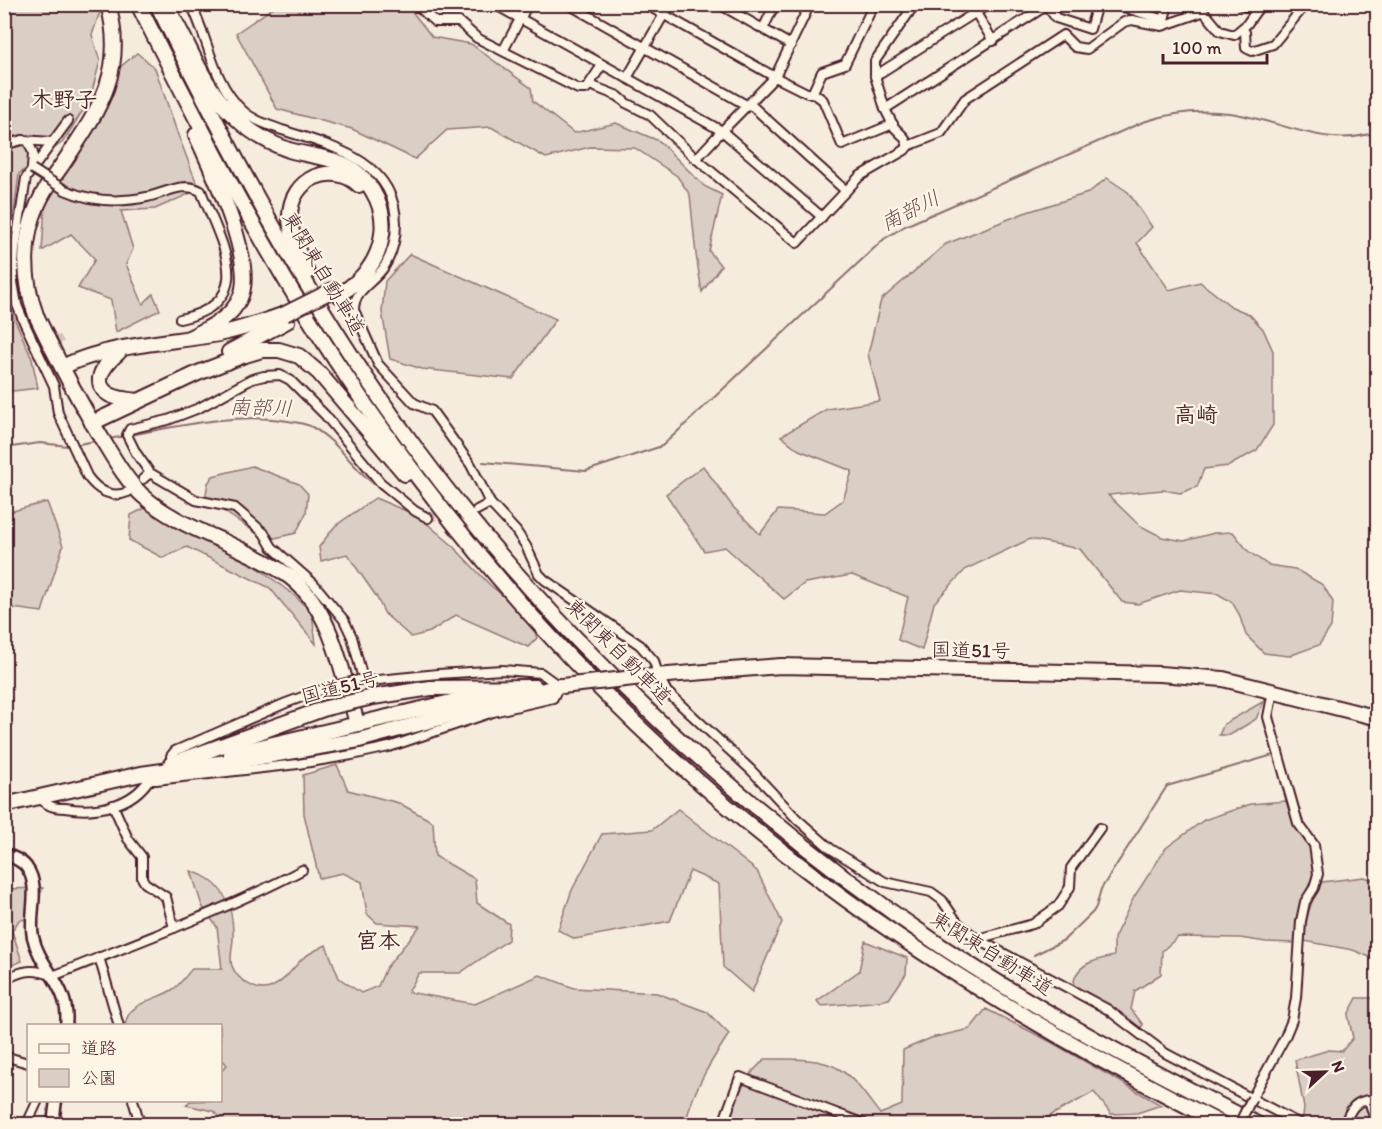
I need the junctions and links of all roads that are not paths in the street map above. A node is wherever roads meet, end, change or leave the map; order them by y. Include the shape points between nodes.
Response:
1 (108, 4) edge
2 (137, 4) edge
3 (157, 4) edge
4 (165, 4) edge
5 (191, 4) edge
6 (416, 4) edge
7 (494, 4) edge
8 (528, 4) edge
9 (568, 4) edge
10 (645, 4) edge
11 (670, 4) edge
12 (719, 4) edge
13 (740, 4) edge
14 (775, 4) edge
15 (810, 4) edge
16 (874, 4) edge
17 (915, 4) edge
18 (989, 4) edge
19 (1097, 4) edge
20 (1114, 4) edge
21 (1168, 4) edge
22 (1239, 4) edge
23 (1306, 4) edge
24 (1048, 5) edge
25 (1259, 7) edge
26 (976, 13) junction
27 (735, 14) junction
28 (664, 15) junction
29 (521, 19) junction
30 (763, 29) junction
31 (1242, 29) junction
32 (993, 41) junction
33 (790, 45) junction
34 (645, 47) junction
35 (503, 51) junction
36 (602, 64) junction
37 (875, 76) junction
38 (775, 77) junction
39 (627, 78) junction
40 (590, 85) junction
41 (812, 94) junction
42 (749, 105) junction
43 (885, 110) junction
44 (68, 121) dead end
45 (893, 124) junction
46 (722, 131) junction
47 (27, 141) junction
48 (52, 142) junction
49 (4, 145) edge
50 (908, 146) junction
51 (696, 159) junction
52 (32, 169) junction
53 (846, 191) junction
54 (822, 217) junction
55 (4, 241) edge
56 (15, 249) junction
57 (338, 291) junction
58 (286, 318) junction
59 (180, 319) dead end
60 (189, 338) junction
61 (122, 350) junction
62 (349, 352) junction
63 (62, 367) junction
64 (198, 373) junction
65 (138, 401) junction
66 (92, 423) junction
67 (150, 472) junction
68 (143, 479) dead end
69 (128, 492) dead end
70 (490, 503) junction
71 (477, 510) tunnel mouth
72 (428, 518) tunnel mouth
73 (460, 531) junction
74 (651, 676) junction
75 (363, 679) junction
76 (560, 686) junction
77 (503, 688) junction
78 (1273, 691) junction
79 (533, 693) junction
80 (464, 699) junction
81 (1377, 718) edge
82 (357, 723) junction
83 (250, 749) junction
84 (176, 762) junction
85 (211, 764) junction
86 (146, 776) junction
87 (37, 796) junction
88 (8, 800) edge
89 (113, 805) junction
90 (1100, 828) dead end
91 (4, 853) edge
92 (302, 870) dead end
93 (174, 928) junction
94 (977, 939) junction
95 (99, 957) junction
96 (53, 976) junction
97 (4, 981) edge
98 (66, 1024) edge
99 (118, 1024) edge
100 (4, 1056) edge
101 (27, 1063) edge
102 (1252, 1098) junction
103 (38, 1102) edge
104 (56, 1102) edge
105 (133, 1102) edge
106 (27, 1125) edge
107 (53, 1125) edge
108 (140, 1125) edge
109 (724, 1125) edge
110 (865, 1125) edge
111 (1222, 1125) edge
112 (1239, 1125) edge
113 (1257, 1125) edge
114 (1300, 1125) edge
115 (1344, 1125) edge
116 (1376, 1125) edge

1 - 63 highway via 115,41 108,86 37,204 27,247 29,297
2 - 60 highway via 217,184 244,271 243,291 233,309
2 - 73 highway, 東関東自動車道 via 251,221 309,318 368,409
3 - 62 highway, 東関東自動車道 via 260,204
4 - 57 highway via 211,87 234,117 280,146 350,168 363,177 376,196 383,219 379,250 362,278
5 - 70 street via 219,78 244,113 353,156 374,172 391,195 395,241 384,268 358,293 354,310 378,364 414,403 432,411 471,465
6 - 35 street via 435,22 459,22 477,38
7 - 29 street
8 - 29 street
9 - 34 street
10 - 28 street
11 - 28 street
12 - 27 street
13 - 27 street
14 - 30 street
15 - 33 street
16 - 41 street via 845,64 822,72
17 - 37 street via 875,61
18 - 26 street
19 - 24 street via 1090,29 1056,18
20 - 21 street via 1164,20
22 - 25 street
23 - 31 street via 1273,45 1252,51 1246,48
24 - 32 street
25 - 31 street
26 - 32 street
26 - 37 street
27 - 30 street
28 - 34 street
28 - 38 street
29 - 35 street
29 - 36 street
30 - 33 street
31 - 50 street via 1234,35 1220,31 1202,12 1162,26 1124,22 1087,49 1075,47 1063,35 965,99 941,132
32 - 43 street
33 - 38 street
34 - 39 street
34 - 42 street
35 - 40 street via 578,90
36 - 39 street
36 - 40 street
37 - 43 street
38 - 41 street
38 - 42 street
39 - 46 street
40 - 51 street via 650,115
41 - 45 street via 823,100 842,145
42 - 46 street
42 - 53 street
43 - 45 street
44 - 48 street
45 - 50 street
46 - 51 street
46 - 54 street
47 - 48 street
47 - 49 street
47 - 52 street via 33,153
48 - 52 street
50 - 53 street via 860,176
51 - 54 street via 796,243
52 - 56 street via 26,178
52 - 59 street, bridge via 81,197 108,201 148,197 188,186 201,191 228,266 228,286 212,308
53 - 54 street
55 - 56 street
56 - 69 street via 13,282 17,304 54,386 58,413 92,483 111,494
57 - 58 highway, bridge
57 - 62 highway via 369,256 376,218 367,195 357,183 342,175 323,174 296,192 290,223 311,284
58 - 60 highway
58 - 64 highway via 216,358
60 - 61 highway
61 - 63 highway
61 - 65 highway via 103,368 102,385 110,395
62 - 113 highway, 東関東自動車道 via 417,451 532,591 658,719 733,787 863,891 944,948 1160,1075
63 - 66 highway
64 - 65 highway
64 - 73 highway via 262,350 300,356 319,373 429,503
65 - 66 highway
66 - 82 highway via 129,481 156,507 268,562 302,588 327,627
67 - 68 street
67 - 72 street via 127,435 130,429 199,408 252,379 280,375 325,415 380,482
67 - 75 street via 196,500 235,508 264,533 272,547 314,584 344,620
70 - 71 street
70 - 74 street via 516,531 539,574 640,645 654,661
73 - 111 highway, 東関東自動車道 via 560,647 650,737 774,845 934,961 1157,1092
74 - 76 highway, 国道51号, bridge
74 - 78 highway, 国道51号 via 781,666 1160,674 1222,679
74 - 94 street via 831,849 885,882 931,892
75 - 76 street via 502,670 541,673
75 - 84 street, bridge via 286,703 175,751 171,756
76 - 77 highway, 国道51号
76 - 79 highway, 国道51号
76 - 86 street via 553,698 493,712 380,749 298,764 156,780
77 - 80 highway
77 - 84 highway, 国道51号, bridge via 431,688 373,697 326,708
78 - 81 highway, 国道51号
78 - 102 street via 1268,717 1298,823 1314,845 1318,874 1301,921 1292,1020
79 - 80 highway
79 - 85 highway, 国道51号 via 359,740
80 - 82 highway
82 - 83 highway
83 - 84 highway
83 - 85 highway
84 - 86 highway, 国道51号 via 147,770
85 - 86 highway, 国道51号
86 - 87 highway, 国道51号
86 - 89 street via 144,788
87 - 88 highway, 国道51号
87 - 89 street via 50,806 74,809 96,810
89 - 93 street via 128,839 142,857 142,878 166,897
90 - 94 street via 1071,868 1070,887 1058,906 1033,924
91 - 96 street via 27,867 31,877 33,936
92 - 93 street
93 - 95 street
94 - 102 street via 1107,1009 1165,1053
95 - 96 street
95 - 99 street
96 - 97 street via 39,970
96 - 98 street via 63,992
100 - 101 street
102 - 112 street, bridge
102 - 114 street
103 - 106 street
104 - 107 street
105 - 108 street
109 - 110 street via 740,1077
115 - 116 street via 1355,1105 1369,1100

